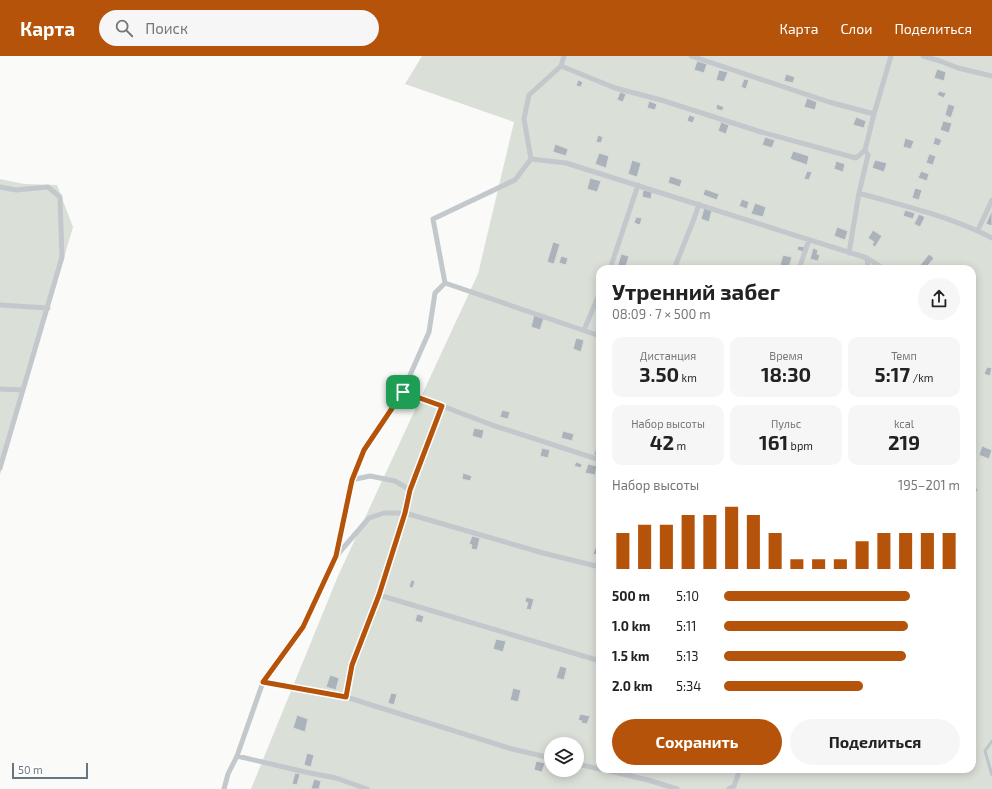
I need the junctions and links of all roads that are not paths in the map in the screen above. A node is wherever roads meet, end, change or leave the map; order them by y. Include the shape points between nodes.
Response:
1 (564, 56) edge
2 (691, 56) edge
3 (891, 56) edge
4 (923, 56) edge
5 (941, 58) edge
6 (561, 66) junction
7 (992, 76) edge
8 (874, 114) junction
9 (865, 150) junction
10 (531, 159) junction
11 (638, 185) junction
12 (0, 187) edge
13 (858, 193) junction
14 (992, 200) edge
15 (699, 204) junction
16 (978, 230) junction
17 (992, 238) edge
18 (809, 240) junction
19 (850, 253) junction
20 (867, 258) junction
21 (611, 265) edge
22 (676, 265) edge
23 (800, 265) edge
24 (868, 265) edge
25 (878, 265) edge
26 (445, 283) junction
27 (596, 302) edge
28 (0, 305) edge
29 (48, 308) junction
30 (584, 330) junction
31 (596, 334) edge
32 (0, 389) edge
33 (22, 390) junction
34 (403, 392) junction
35 (442, 406) junction
36 (596, 459) edge
37 (0, 468) edge
38 (352, 480) junction
39 (410, 490) junction
40 (405, 513) junction
41 (337, 554) junction
42 (596, 566) edge
43 (379, 595) junction
44 (596, 659) edge
45 (263, 682) junction
46 (346, 697) junction
47 (236, 756) junction
48 (544, 756) edge
49 (584, 766) edge
50 (596, 768) edge
51 (617, 773) edge
52 (739, 773) edge
53 (224, 789) edge
54 (367, 789) edge
55 (677, 789) edge
56 (729, 789) edge

1 - 6 lane
2 - 8 lane via 829,102
3 - 8 lane
4 - 5 lane
5 - 7 lane via 958,68
6 - 9 lane via 615,88 775,136 856,158
6 - 10 lane via 529,95 524,119
8 - 9 lane
9 - 13 lane via 868,155
10 - 11 lane via 566,163
10 - 26 lane via 515,180 434,219
11 - 15 lane
11 - 21 lane
12 - 29 lane via 16,190 48,187 60,197 62,257
13 - 16 lane
13 - 19 lane
14 - 16 lane
15 - 18 lane
15 - 22 lane
16 - 17 lane
18 - 19 lane
18 - 23 lane
19 - 20 lane
20 - 24 lane
20 - 25 lane
26 - 30 lane
26 - 34 lane via 435,293 428,332
27 - 30 lane
28 - 29 lane
29 - 33 lane
30 - 31 lane
32 - 33 lane
33 - 37 lane
34 - 35 lane
34 - 38 lane via 364,450
35 - 36 lane
35 - 39 lane
38 - 39 lane via 370,476 395,481
38 - 41 lane
39 - 40 lane
40 - 41 lane via 384,513 369,518
40 - 42 lane
40 - 43 lane
41 - 45 lane via 303,627
43 - 44 lane
43 - 46 lane via 352,665
45 - 46 lane
45 - 47 lane
46 - 48 lane via 512,749
47 - 53 lane
47 - 54 lane via 336,778
49 - 50 lane
51 - 55 lane
52 - 56 lane via 734,786

